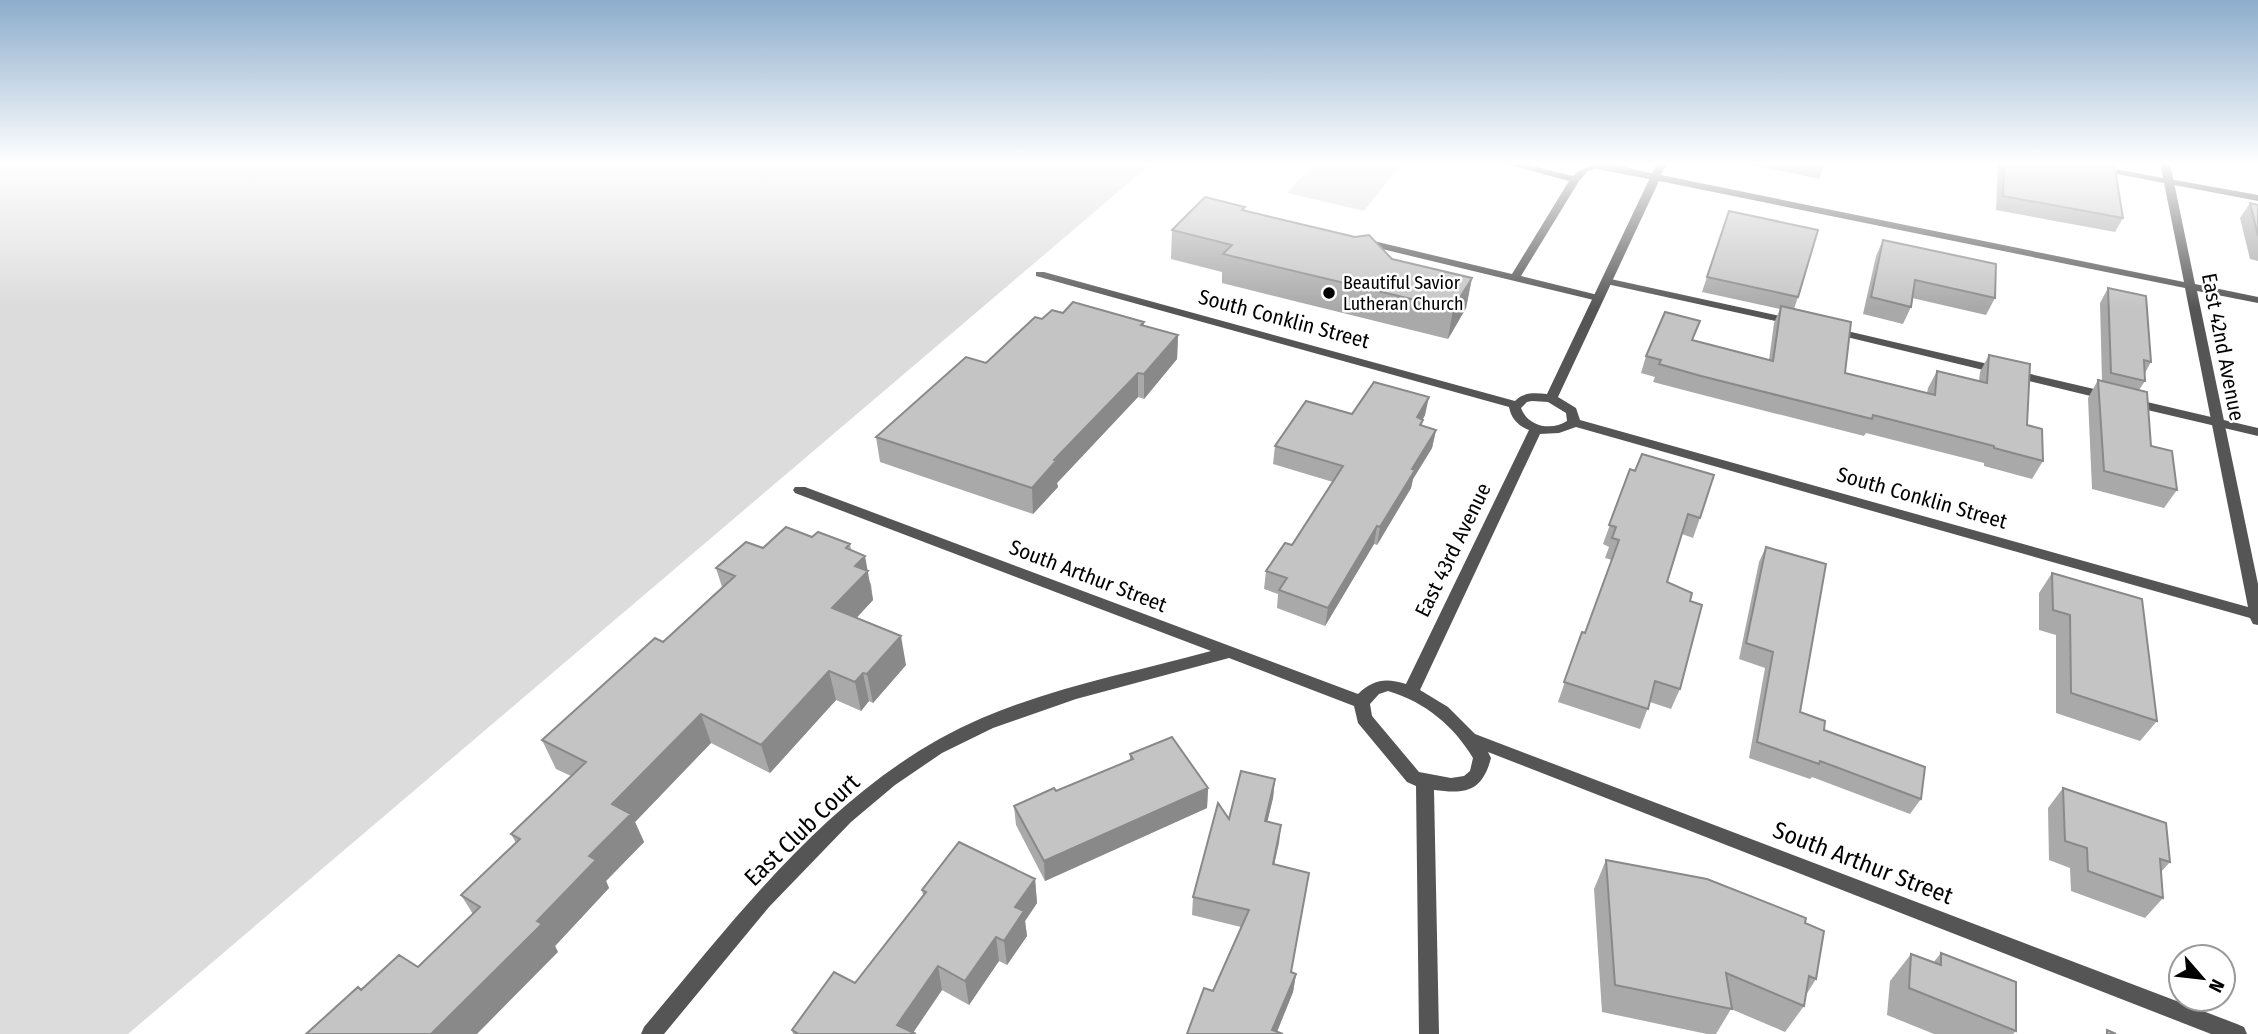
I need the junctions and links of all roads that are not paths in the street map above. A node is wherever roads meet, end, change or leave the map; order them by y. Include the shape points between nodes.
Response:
1 (1555, 211) edge
2 (1639, 211) edge
3 (1822, 211) edge
4 (2175, 211) edge
5 (1345, 237) edge
6 (1040, 274) dead end
7 (1515, 278) junction
8 (1606, 281) junction
9 (2191, 287) junction
10 (1598, 298) junction
11 (2258, 300) edge
12 (1551, 398) junction
13 (1516, 405) junction
14 (1574, 422) junction
15 (2218, 423) junction
16 (1536, 429) junction
17 (2258, 432) edge
18 (800, 490) dead end
19 (2258, 617) edge
20 (1227, 653) junction
21 (1411, 691) junction
22 (1361, 702) junction
23 (1471, 739) junction
24 (1425, 782) junction
25 (651, 1034) edge
26 (1429, 1034) edge
27 (2237, 1034) edge

1 - 7 street
2 - 8 street
3 - 9 street
4 - 9 street, East 42nd Avenue
5 - 7 street
6 - 13 street, South Conklin Street
7 - 10 street
8 - 10 street
8 - 15 street
9 - 11 street
9 - 15 street, East 42nd Avenue
10 - 12 street
12 - 13 street via 1523,398
12 - 14 street via 1567,405
13 - 16 street via 1520,419
14 - 16 street via 1556,431
14 - 19 street, South Conklin Street
15 - 17 street
15 - 19 street, East 42nd Avenue
16 - 21 street, East 43rd Avenue
18 - 20 street, South Arthur Street
20 - 22 street, South Arthur Street
20 - 25 street, East Club Court via 1047,702 985,724 931,753 858,803 782,879
21 - 22 street via 1388,685 1373,690
21 - 23 street via 1434,704
22 - 24 street via 1364,718 1396,752 1401,765
23 - 24 street via 1482,758 1478,774 1468,783
23 - 27 street, South Arthur Street
24 - 26 street

